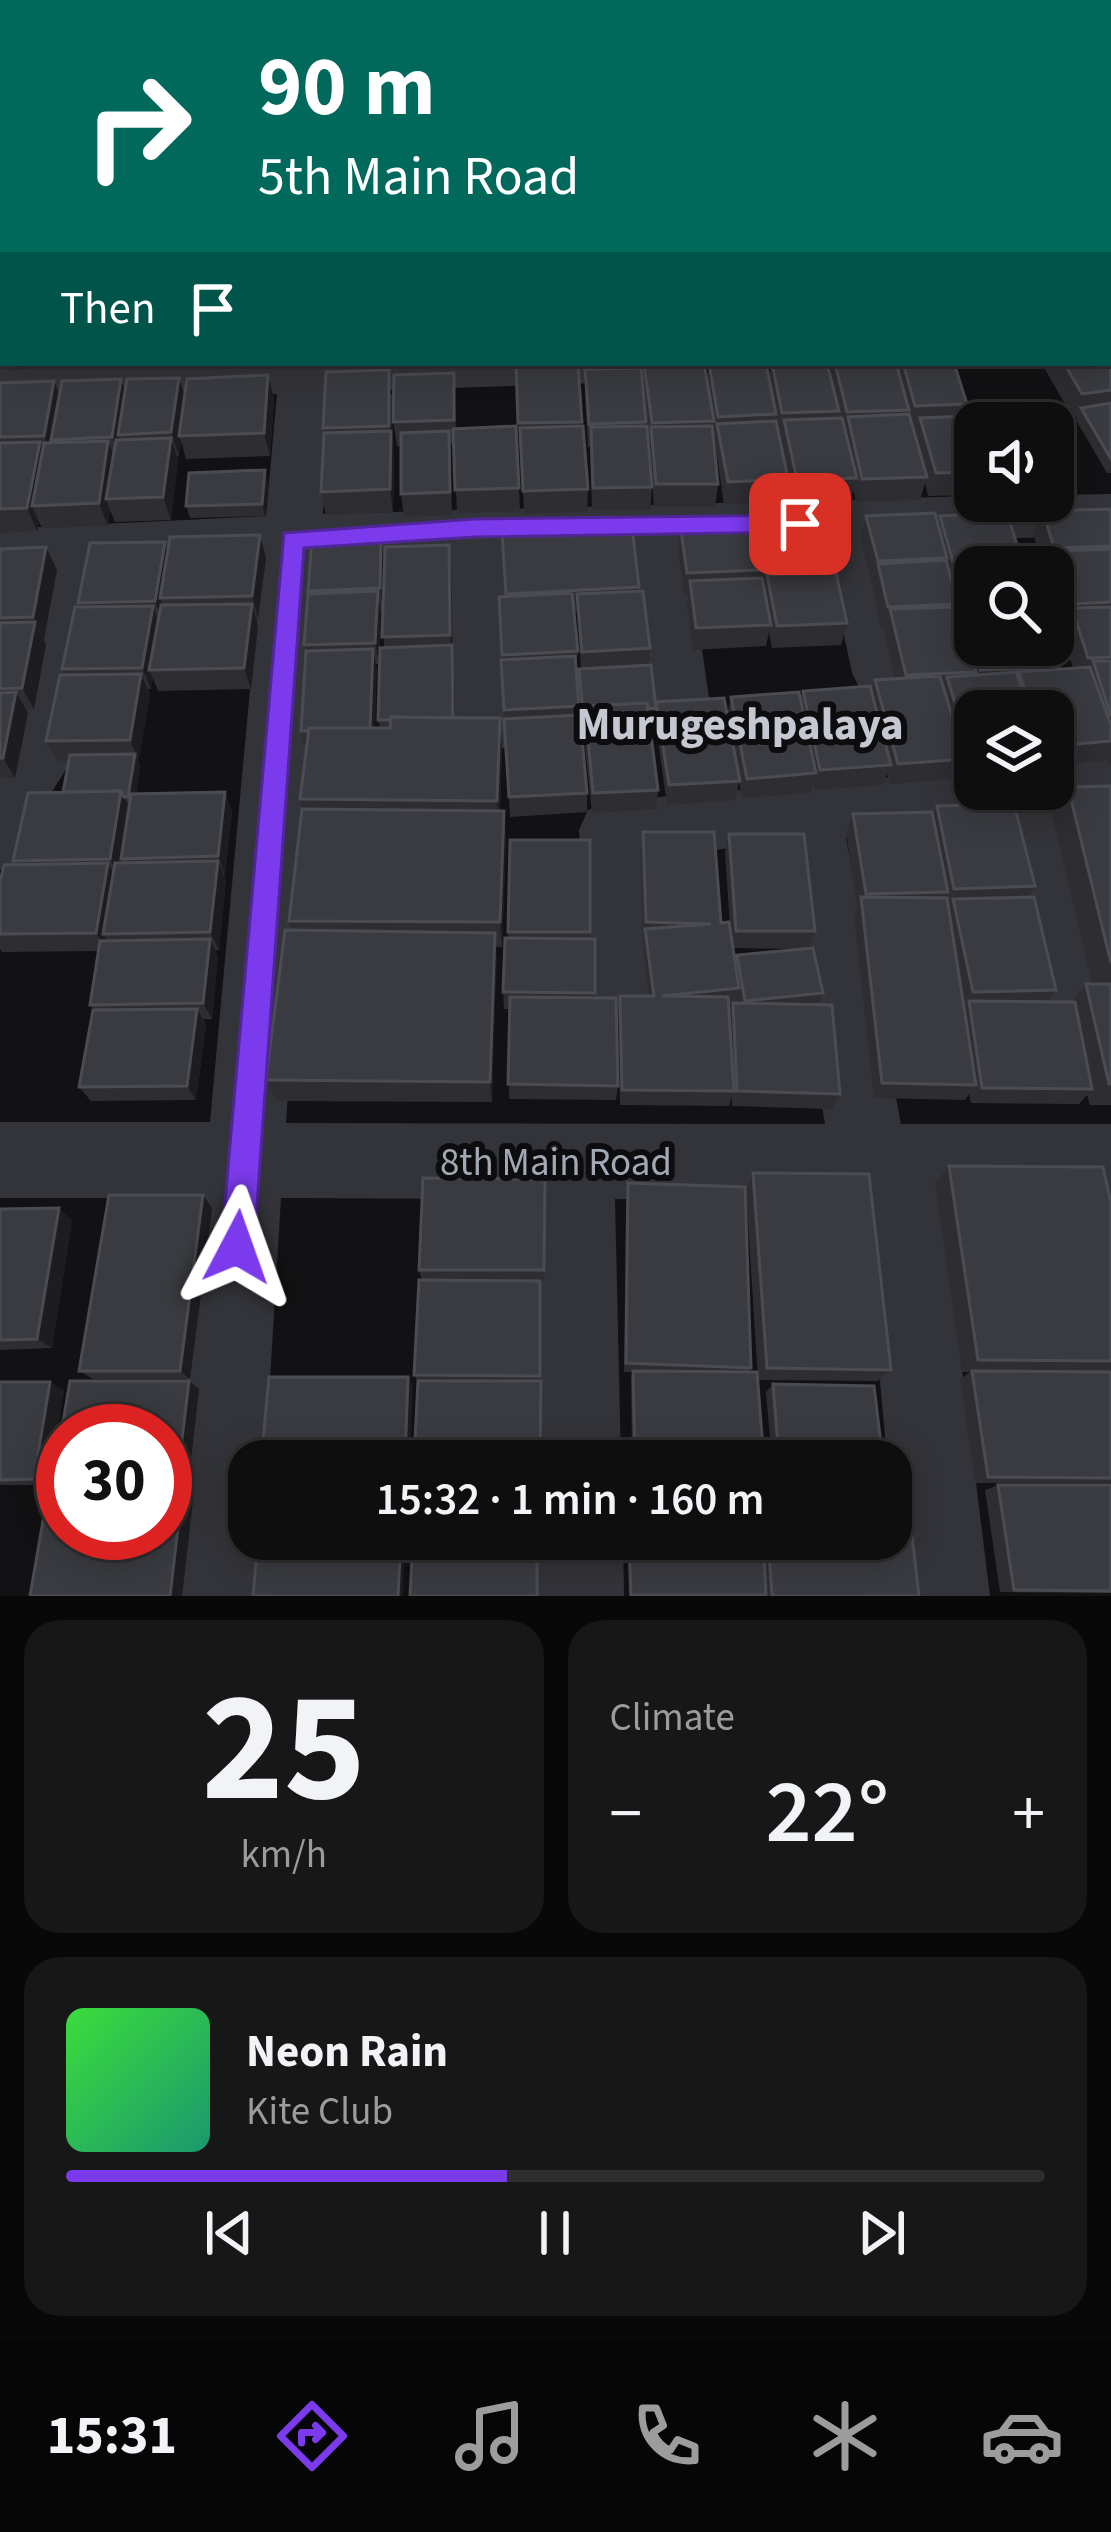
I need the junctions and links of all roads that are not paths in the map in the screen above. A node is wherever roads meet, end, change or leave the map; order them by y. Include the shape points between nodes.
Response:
1 (482, 366) edge
2 (306, 369) edge
3 (0, 385) edge
4 (1111, 514) edge
5 (848, 522) junction
6 (656, 527) junction
7 (475, 528) junction
8 (292, 539) junction
9 (1012, 542) edge
10 (69, 547) junction
11 (0, 551) edge
12 (883, 673) dead end
13 (677, 705) edge
14 (484, 728) edge
15 (1111, 786) edge
16 (1074, 789) edge
17 (954, 800) edge
18 (1021, 810) edge
19 (808, 815) junction
20 (0, 841) edge
21 (1071, 986) dead end
22 (625, 990) edge
23 (0, 1160) edge
24 (244, 1160) junction
25 (576, 1162) junction
26 (884, 1162) junction
27 (1111, 1162) edge
28 (578, 1440) edge
29 (579, 1560) edge
30 (212, 1596) edge
31 (579, 1596) edge
32 (944, 1596) edge

1 - 2 street
2 - 3 street
2 - 8 street
4 - 9 street
5 - 6 street
5 - 9 street
5 - 12 street
6 - 7 street
6 - 13 street
7 - 8 street
7 - 14 street
8 - 10 street
8 - 24 street
10 - 11 street
10 - 20 street via 70,601 34,769 11,796
15 - 16 street
17 - 19 street
18 - 21 street
19 - 22 street via 612,830
19 - 26 street
23 - 24 street, 8th Main Road
24 - 25 street, 8th Main Road
24 - 30 street
25 - 26 street, 8th Main Road
25 - 28 street
26 - 27 street, 8th Main Road
26 - 32 street
29 - 31 street

